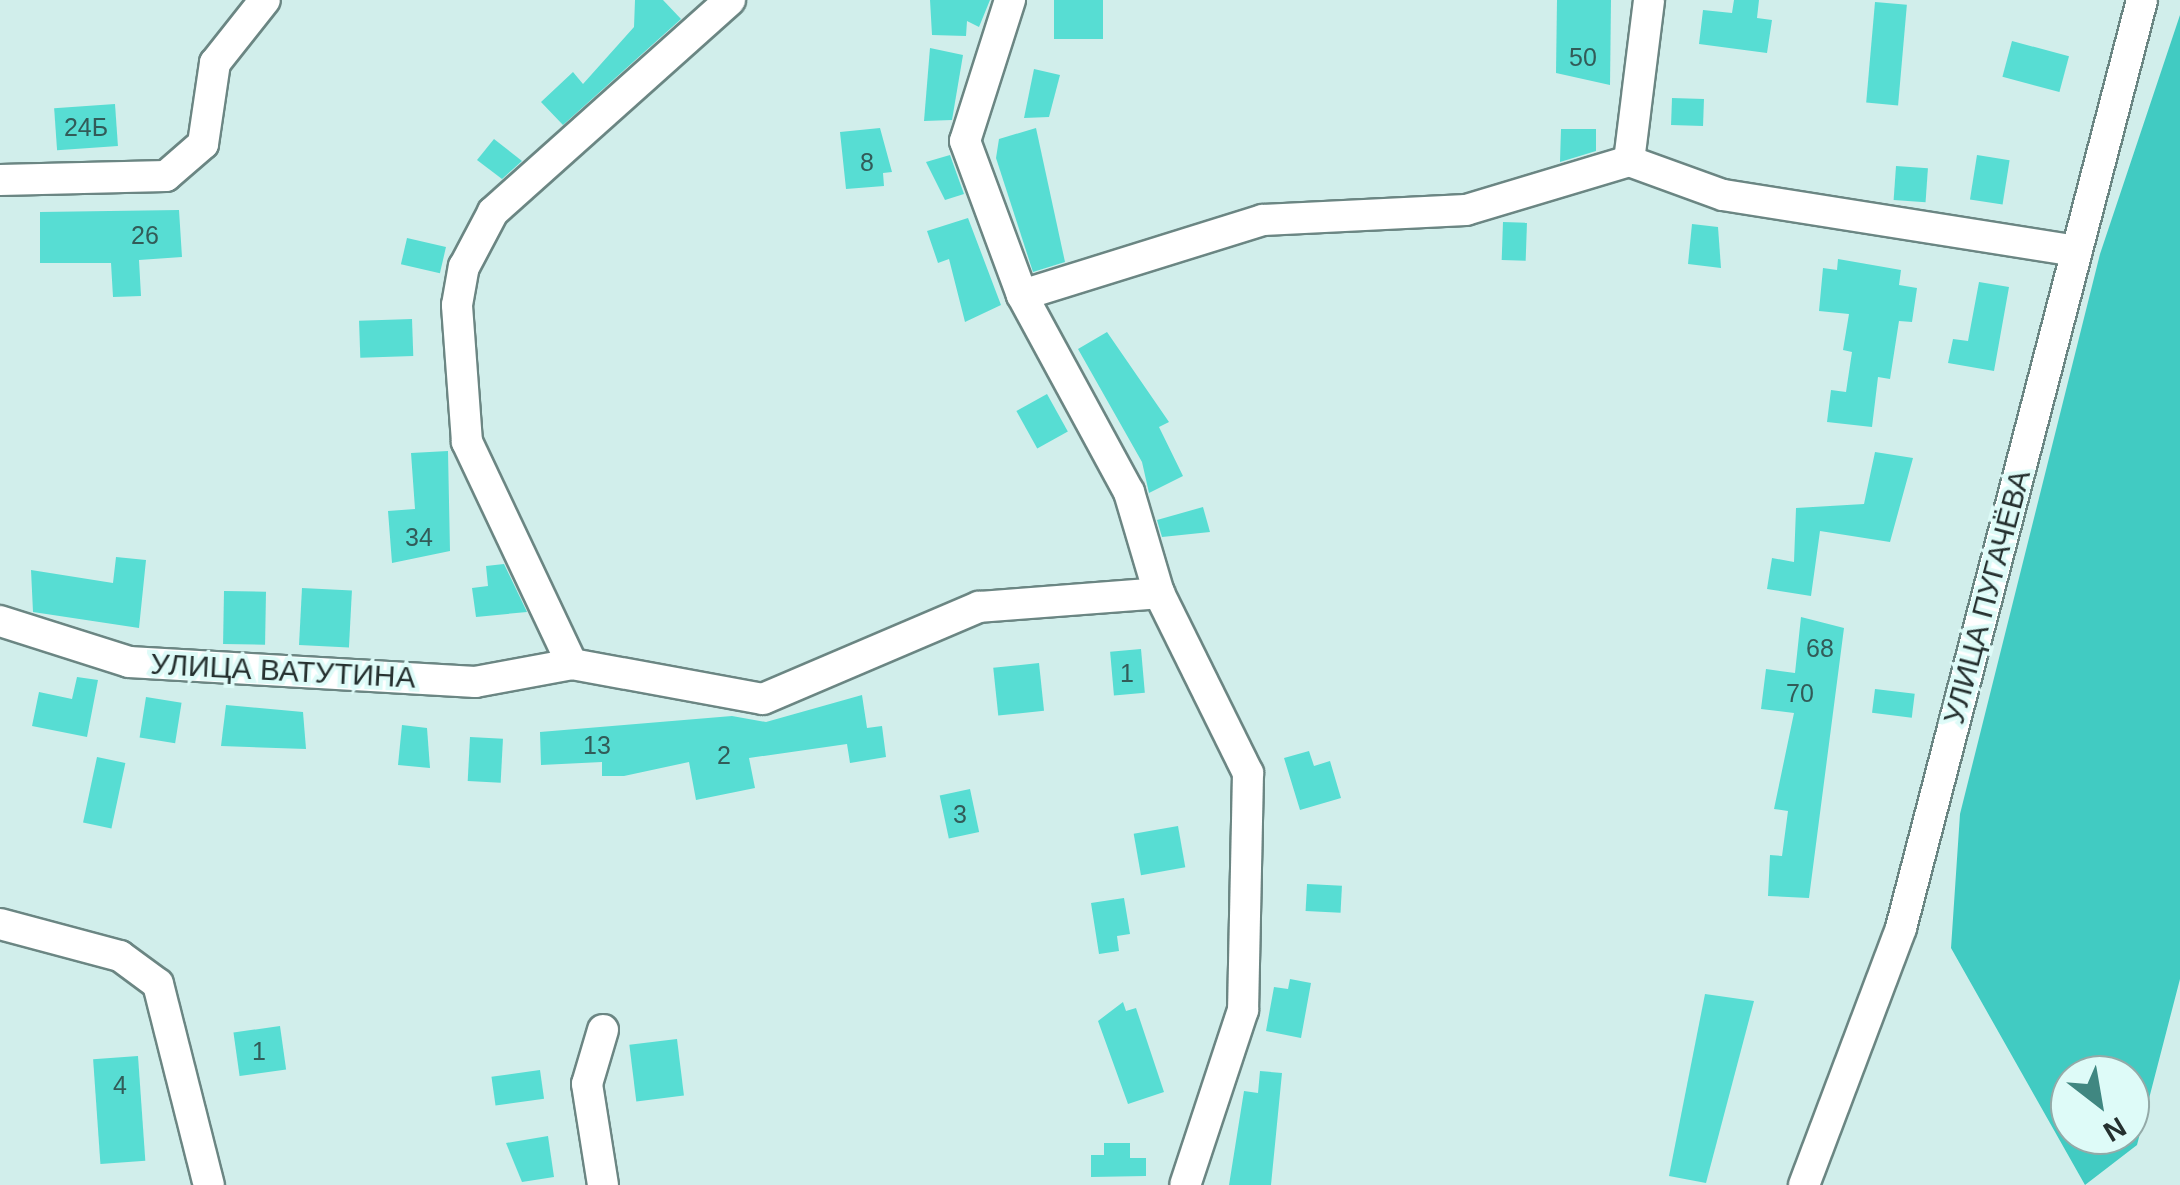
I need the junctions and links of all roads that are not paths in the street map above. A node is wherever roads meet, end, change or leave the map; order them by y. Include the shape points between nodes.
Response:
1 (264, 0) edge
2 (730, 0) edge
3 (1010, 0) edge
4 (1649, 0) edge
5 (2142, 0) edge
6 (1630, 161) junction
7 (0, 180) edge
8 (2077, 251) junction
9 (1022, 295) junction
10 (1159, 593) junction
11 (0, 620) edge
12 (572, 664) junction
13 (0, 924) edge
14 (603, 1030) dead end
15 (209, 1185) edge
16 (603, 1185) edge
17 (1185, 1185) edge
18 (1804, 1185) edge

1 - 7 street via 216,63 202,144 166,176
2 - 12 street via 494,212 464,267 457,305 467,442
3 - 9 street via 965,141
4 - 6 street
5 - 8 street, УЛИЦА ПУГАЧЁВА
6 - 8 street via 1723,195
6 - 9 street via 1466,210 1263,220
8 - 18 street, УЛИЦА ПУГАЧЁВА via 1901,928
9 - 10 street via 1129,492
10 - 12 street, УЛИЦА ВАТУТИНА via 980,606 763,699
10 - 17 street via 1248,773 1243,1010
11 - 12 street, УЛИЦА ВАТУТИНА via 129,662 474,682
13 - 15 street via 120,956 158,984
14 - 16 street via 587,1084

